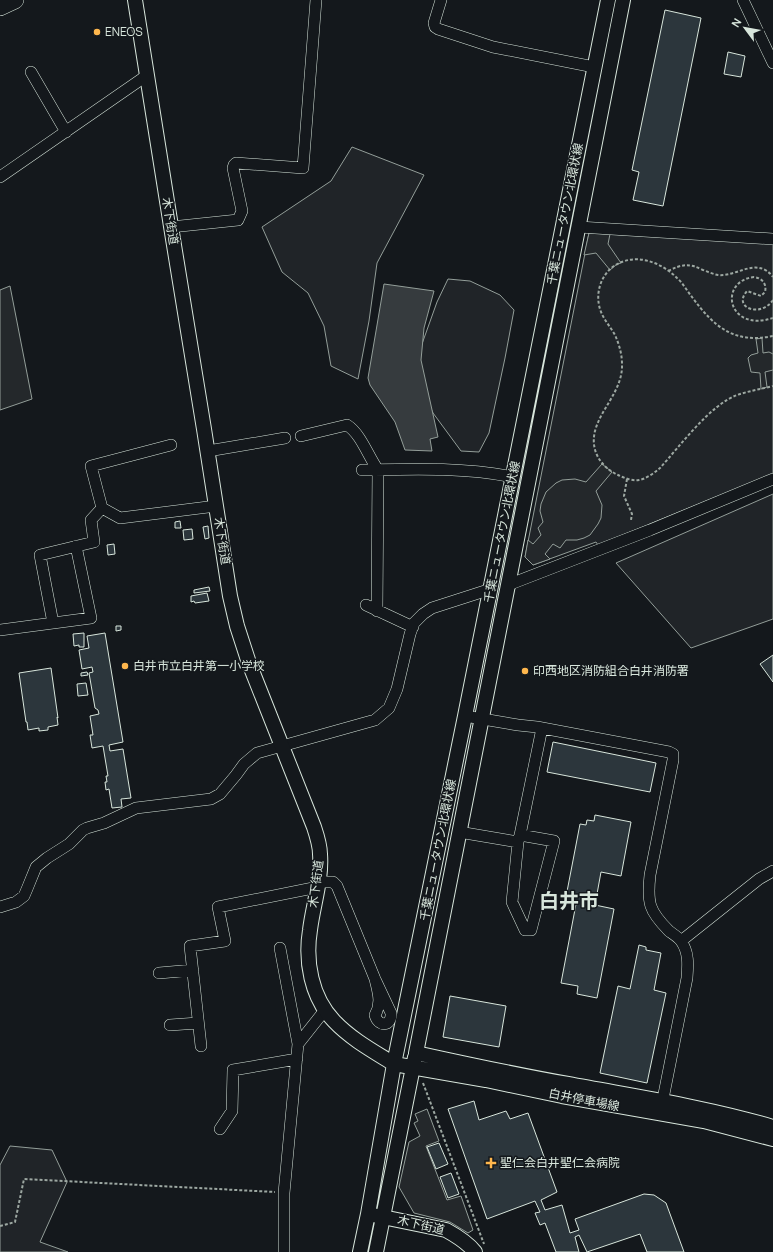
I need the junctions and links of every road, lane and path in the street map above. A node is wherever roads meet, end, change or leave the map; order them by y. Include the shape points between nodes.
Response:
1 (15, 0) edge
2 (135, 0) edge
3 (316, 0) edge
4 (441, 0) edge
5 (608, 0) edge
6 (623, 0) edge
7 (743, 0) edge
8 (0, 7) edge
9 (773, 63) edge
10 (594, 67) junction
11 (31, 72) dead end
12 (146, 76) junction
13 (66, 132) junction
14 (0, 177) edge
15 (171, 227) junction
16 (578, 227) junction
17 (773, 239) edge
18 (668, 271) junction
19 (773, 277) edge
20 (773, 300) edge
21 (773, 318) edge
22 (773, 336) edge
23 (773, 386) edge
24 (302, 436) dead end
25 (285, 438) dead end
26 (171, 445) dead end
27 (208, 451) junction
28 (362, 470) dead end
29 (378, 470) junction
30 (513, 477) junction
31 (627, 479) junction
32 (773, 479) edge
33 (216, 506) junction
34 (102, 508) junction
35 (631, 520) dead end
36 (76, 546) junction
37 (508, 585) junction
38 (491, 589) junction
39 (366, 606) dead end
40 (377, 611) junction
41 (53, 623) junction
42 (413, 627) junction
43 (0, 630) edge
44 (465, 716) junction
45 (482, 719) junction
46 (542, 728) junction
47 (282, 745) junction
48 (459, 832) junction
49 (519, 838) junction
50 (773, 871) edge
51 (318, 884) junction
52 (0, 907) edge
53 (681, 941) junction
54 (280, 948) dead end
55 (193, 970) junction
56 (159, 973) dead end
57 (375, 980) dead end
58 (325, 1010) junction
59 (198, 1023) junction
60 (170, 1026) dead end
61 (298, 1044) junction
62 (200, 1046) dead end
63 (368, 1048) junction
64 (398, 1050) junction
65 (297, 1059) junction
66 (414, 1060) junction
67 (394, 1064) junction
68 (422, 1082) dead end
69 (661, 1107) junction
70 (773, 1127) edge
71 (220, 1128) dead end
72 (773, 1139) edge
73 (284, 1193) junction
74 (368, 1214) junction
75 (384, 1217) junction
76 (0, 1226) edge
77 (480, 1250) edge
78 (284, 1252) edge
79 (360, 1252) edge
80 (376, 1252) edge

1 - 8 highway
2 - 12 main road, 木下街道
3 - 15 street via 303,168 236,163 233,168 242,211 238,220
4 - 10 street via 434,23 438,29 493,47
5 - 10 main road, 千葉ニュータウン北環状線
6 - 16 main road, 千葉ニュータウン北環状線
7 - 9 street
10 - 30 main road, 千葉ニュータウン北環状線
11 - 13 street
12 - 13 street
12 - 15 main road, 木下街道
13 - 14 street
15 - 27 main road, 木下街道
16 - 17 street
16 - 37 main road, 千葉ニュータウン北環状線
18 - 19 path via 688,265 722,275 754,267 766,270
18 - 22 path via 678,279 705,315 724,330 745,338
18 - 31 path via 652,262 626,260 608,272 599,290 600,308 620,348 622,371 617,388 595,430 594,444 602,464
20 - 21 path via 761,309 753,310 745,305 744,299 748,291 761,296 765,292 763,281 754,277 742,281 732,294 734,307 745,319 755,321
23 - 31 path via 727,400 709,414 660,468 639,480
24 - 29 street via 347,425 354,429
25 - 27 street
26 - 34 street via 91,466
27 - 33 main road, 木下街道
28 - 29 street
29 - 30 street via 489,472
29 - 40 street
30 - 38 main road, 千葉ニュータウン北環状線
31 - 35 path via 624,496 632,514
32 - 37 street
33 - 34 street via 120,518
33 - 47 main road, 木下街道 via 237,626
34 - 36 street via 91,520 94,542
36 - 41 street via 40,555
36 - 41 street via 91,618
37 - 45 main road, 千葉ニュータウン北環状線
38 - 42 street via 432,608 422,614
38 - 44 main road, 千葉ニュータウン北環状線
39 - 40 street
40 - 42 street
41 - 43 street
42 - 47 street via 397,689 384,712 375,720
44 - 45 street
44 - 64 main road, 千葉ニュータウン北環状線
45 - 46 street
45 - 48 main road, 千葉ニュータウン北環状線
46 - 49 street
46 - 53 street via 672,754 673,760 648,892 653,913
47 - 51 main road, 木下街道 via 314,827 320,852
47 - 52 street via 257,753 244,764 220,794 211,798 136,808 83,830 69,844 36,867 24,896 16,902
48 - 49 street
48 - 66 main road, 千葉ニュータウン北環状線
49 - 49 street via 554,841 531,930 525,930 512,902
50 - 53 street via 759,879
51 - 55 street via 218,907 225,941 190,946
51 - 57 street via 332,882 337,886
51 - 58 main road, 木下街道 via 309,931 308,953 313,983
53 - 69 street via 688,958 687,978
54 - 61 street
55 - 56 street
55 - 59 street
58 - 61 street
58 - 63 main road, 木下街道 via 344,1031
59 - 60 street
59 - 62 street
61 - 65 street
63 - 64 main road
63 - 67 main road, 木下街道
64 - 66 main road
64 - 67 main road, 千葉ニュータウン北環状線
65 - 71 street via 233,1070 232,1111
65 - 73 street
66 - 67 main road, 白井停車場線
66 - 69 main road, 白井停車場線 via 486,1080 562,1096
66 - 75 main road, 木下街道
67 - 74 main road
68 - 77 path
69 - 70 main road, 白井停車場線 via 748,1120
69 - 72 main road, 白井停車場線
73 - 76 path via 24,1179 15,1222
73 - 78 street
74 - 75 main road, 木下街道
74 - 79 main road
75 - 77 main road, 木下街道 via 446,1230
75 - 80 main road

